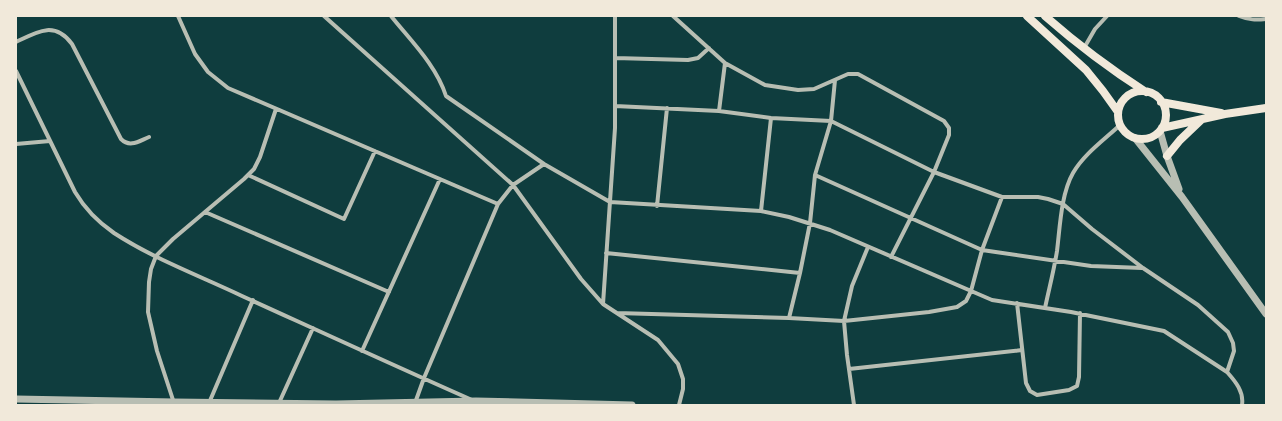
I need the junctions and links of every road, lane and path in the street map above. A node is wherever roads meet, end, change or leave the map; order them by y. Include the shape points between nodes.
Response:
1 (178, 16) edge
2 (324, 16) edge
3 (391, 16) edge
4 (615, 16) edge
5 (673, 16) edge
6 (1027, 16) edge
7 (1045, 16) edge
8 (1107, 16) edge
9 (1240, 16) edge
10 (1266, 19) edge
11 (16, 42) edge
12 (709, 48) junction
13 (1083, 48) junction
14 (615, 58) junction
15 (725, 63) junction
16 (16, 72) edge
17 (835, 80) junction
18 (1146, 92) junction
19 (1161, 102) junction
20 (615, 106) junction
21 (667, 108) junction
22 (1266, 108) edge
23 (276, 109) junction
24 (719, 110) junction
25 (1118, 112) junction
26 (1225, 114) junction
27 (771, 118) junction
28 (1203, 118) junction
29 (831, 121) junction
30 (1120, 125) junction
31 (1161, 129) junction
32 (149, 137) dead end
33 (1135, 138) junction
34 (50, 141) junction
35 (16, 144) edge
36 (375, 151) junction
37 (1167, 156) junction
38 (544, 164) junction
39 (934, 172) junction
40 (248, 175) junction
41 (815, 175) junction
42 (440, 178) junction
43 (513, 185) junction
44 (1002, 197) junction
45 (1182, 197) junction
46 (610, 202) junction
47 (498, 204) junction
48 (1063, 204) junction
49 (657, 206) junction
50 (761, 211) junction
51 (206, 212) junction
52 (911, 218) junction
53 (810, 223) junction
54 (868, 247) junction
55 (982, 250) junction
56 (606, 253) junction
57 (156, 256) junction
58 (891, 257) junction
59 (1055, 260) junction
60 (1143, 268) junction
61 (800, 273) junction
62 (970, 291) junction
63 (389, 292) junction
64 (253, 300) junction
65 (603, 304) junction
66 (1017, 304) junction
67 (1045, 308) junction
68 (617, 313) junction
69 (1080, 313) junction
70 (1266, 314) edge
71 (789, 318) junction
72 (844, 321) junction
73 (313, 328) junction
74 (1022, 350) junction
75 (362, 351) junction
76 (849, 370) junction
77 (1227, 372) junction
78 (424, 378) junction
79 (16, 399) edge
80 (476, 401) junction
81 (209, 403) junction
82 (279, 403) junction
83 (174, 404) edge
84 (336, 404) edge
85 (415, 404) edge
86 (632, 405) edge
87 (679, 405) edge
88 (854, 405) edge
89 (1242, 405) edge

1 - 23 street via 195,54 208,72 228,88
2 - 43 street
3 - 38 street via 432,66 446,96
4 - 14 street
5 - 12 street
6 - 25 main road via 1086,70
7 - 13 main road
8 - 13 street
9 - 10 street via 1249,20
11 - 32 street via 41,31 57,31 63,34 72,44 121,139 131,144
12 - 14 street via 698,58 688,60
12 - 15 street
13 - 18 main road
14 - 20 street
15 - 17 street via 765,84 791,89 814,88
15 - 24 street
16 - 34 street
17 - 29 street
17 - 39 street via 848,74 858,74 944,121 949,128 949,136
18 - 19 main road
18 - 25 main road via 1125,98
19 - 26 main road
19 - 31 main road via 1166,115
20 - 21 street
20 - 46 street
21 - 24 street
21 - 49 street
22 - 26 main road
23 - 36 street
23 - 40 street via 260,157
24 - 27 street
25 - 30 main road
26 - 28 main road
27 - 29 street
27 - 50 street
28 - 31 main road
28 - 37 main road
29 - 39 street
29 - 41 street
30 - 33 main road
30 - 48 street via 1082,160 1073,174
31 - 33 main road via 1153,136
31 - 37 street
33 - 45 street
34 - 35 street
34 - 57 street via 75,192 91,214 115,233
36 - 40 street via 344,219
36 - 42 street
37 - 45 street
38 - 43 street
38 - 46 street
39 - 44 street
39 - 52 street
40 - 51 street
41 - 52 street
41 - 53 street
42 - 47 street
42 - 63 street
43 - 47 street
43 - 65 street via 581,279
44 - 48 street via 1038,197
44 - 55 street
45 - 70 street
46 - 49 street
46 - 56 street
47 - 78 street
48 - 59 street
48 - 60 street
49 - 50 street
50 - 53 street
51 - 57 street
51 - 63 street
52 - 55 street
52 - 58 street
53 - 54 street
53 - 61 street
54 - 58 street
54 - 72 street via 852,286
55 - 59 street
55 - 62 street
56 - 61 street
56 - 65 street
57 - 64 street
57 - 83 street via 149,282 148,312
58 - 62 street
59 - 60 street via 1091,266
59 - 67 street
60 - 77 street via 1198,306 1228,332 1234,351
61 - 71 street
62 - 66 street via 992,300
62 - 72 street via 966,301 957,307
63 - 75 street
64 - 73 street
64 - 81 street
65 - 68 street
66 - 67 street
66 - 74 street
67 - 69 street
68 - 71 street
68 - 87 street via 658,340 678,364 684,389
69 - 74 street via 1077,386 1069,390 1037,395 1030,391 1026,383
69 - 77 street via 1164,331
71 - 72 street
72 - 76 street
73 - 75 street
73 - 82 street
74 - 76 street
75 - 78 street
76 - 88 street
77 - 89 street via 1240,390
78 - 80 street
78 - 85 street
79 - 83 street
80 - 85 street
80 - 86 street
81 - 82 street
81 - 83 street
82 - 84 street
84 - 85 street

